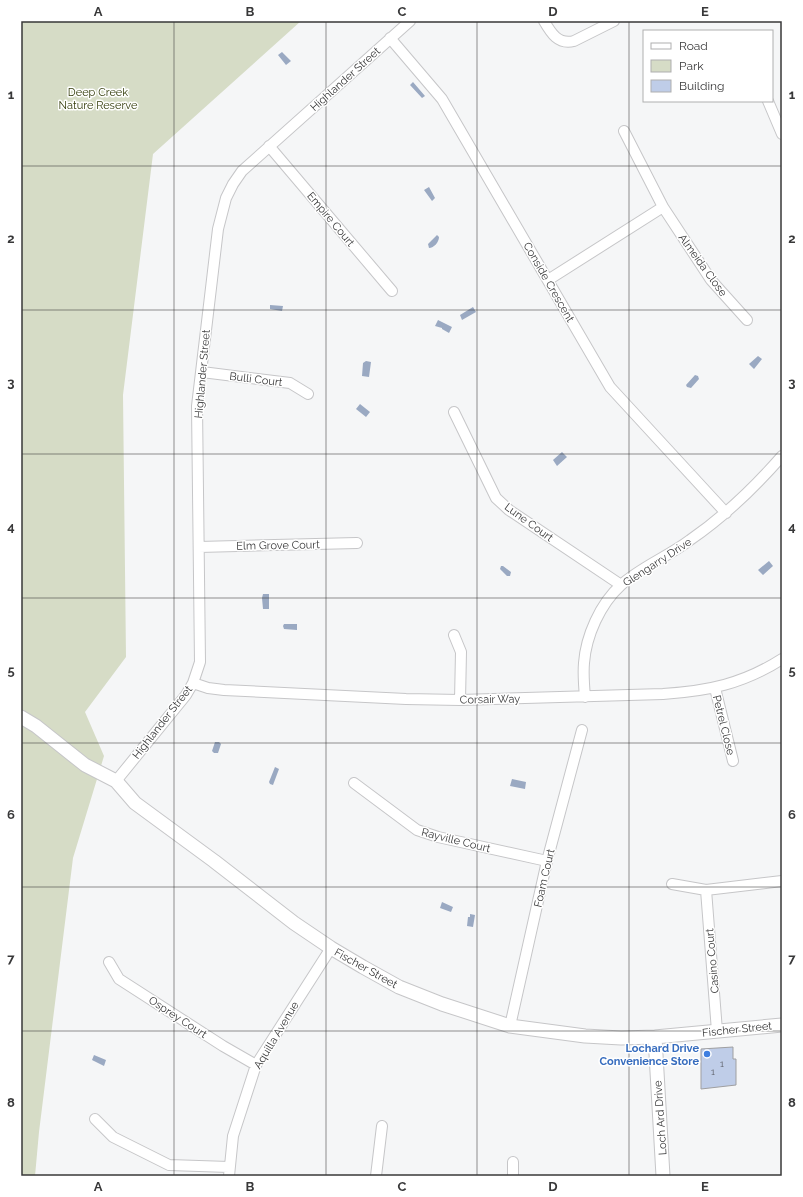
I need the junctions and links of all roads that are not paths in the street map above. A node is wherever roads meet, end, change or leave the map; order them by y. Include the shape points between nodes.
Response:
1 (410, 21) edge
2 (544, 21) edge
3 (614, 21) edge
4 (390, 38) junction
5 (768, 102) edge
6 (624, 131) dead end
7 (782, 134) edge
8 (269, 146) junction
9 (663, 207) junction
10 (548, 280) junction
11 (392, 291) dead end
12 (747, 320) dead end
13 (202, 372) junction
14 (308, 394) dead end
15 (454, 412) dead end
16 (782, 456) edge
17 (726, 513) junction
18 (357, 543) dead end
19 (199, 547) junction
20 (621, 586) junction
21 (454, 635) dead end
22 (782, 659) edge
23 (193, 683) junction
24 (715, 688) junction
25 (585, 697) junction
26 (460, 700) junction
27 (21, 717) edge
28 (582, 730) dead end
29 (733, 761) dead end
30 (116, 781) junction
31 (354, 783) dead end
32 (548, 861) junction
33 (782, 881) edge
34 (672, 884) dead end
35 (706, 890) junction
36 (330, 948) junction
37 (109, 962) dead end
38 (782, 1025) edge
39 (510, 1026) junction
40 (717, 1031) junction
41 (654, 1037) junction
42 (256, 1065) junction
43 (95, 1119) dead end
44 (382, 1126) dead end
45 (513, 1162) dead end
46 (229, 1172) edge
47 (376, 1176) edge
48 (513, 1176) edge
49 (663, 1176) edge

1 - 4 street, Highlander Street
2 - 3 street via 556,38 569,42
4 - 8 street, Highlander Street
4 - 10 street, Conside Crescent via 442,99
5 - 7 street
6 - 9 street, Almeida Close
8 - 11 street, Empire Court
8 - 13 street, Highlander Street via 242,171 226,198 218,229
9 - 10 street
9 - 12 street, Almeida Close via 711,280
10 - 17 street, Conside Crescent via 610,387
13 - 14 street, Bulli Court via 290,383
13 - 19 street, Highlander Street via 197,406
15 - 20 street, Lune Court via 496,498 509,510
16 - 17 street, Glengarry Drive
17 - 20 street, Glengarry Drive via 684,545
18 - 19 street, Elm Grove Court
19 - 23 street, Highlander Street via 200,662
20 - 25 street, Glengarry Drive via 604,606 592,632 584,663
21 - 26 street via 461,652
22 - 24 street, Corsair Way via 759,673
23 - 26 street, Corsair Way via 224,690
23 - 30 street, Highlander Street
24 - 25 street, Corsair Way via 693,692
24 - 29 street, Petrel Close
25 - 26 street, Corsair Way
27 - 30 street, Fischer Street via 85,765
28 - 32 street, Foam Court
30 - 36 street, Fischer Street via 135,803
31 - 32 street, Rayville Court via 416,830
32 - 39 street, Foam Court
33 - 35 street
34 - 35 street
35 - 40 street, Casino Court
36 - 39 street, Fischer Street via 399,986 442,1004
36 - 42 street, Aquilla Avenue
37 - 42 street, Osprey Court via 119,979
38 - 40 street, Fischer Street
39 - 41 street, Fischer Street via 585,1036
40 - 41 street, Fischer Street
41 - 49 street, Loch Ard Drive
42 - 46 street, Aquilla Avenue via 233,1136
43 - 46 street via 113,1137 169,1165
44 - 47 street
45 - 48 street

